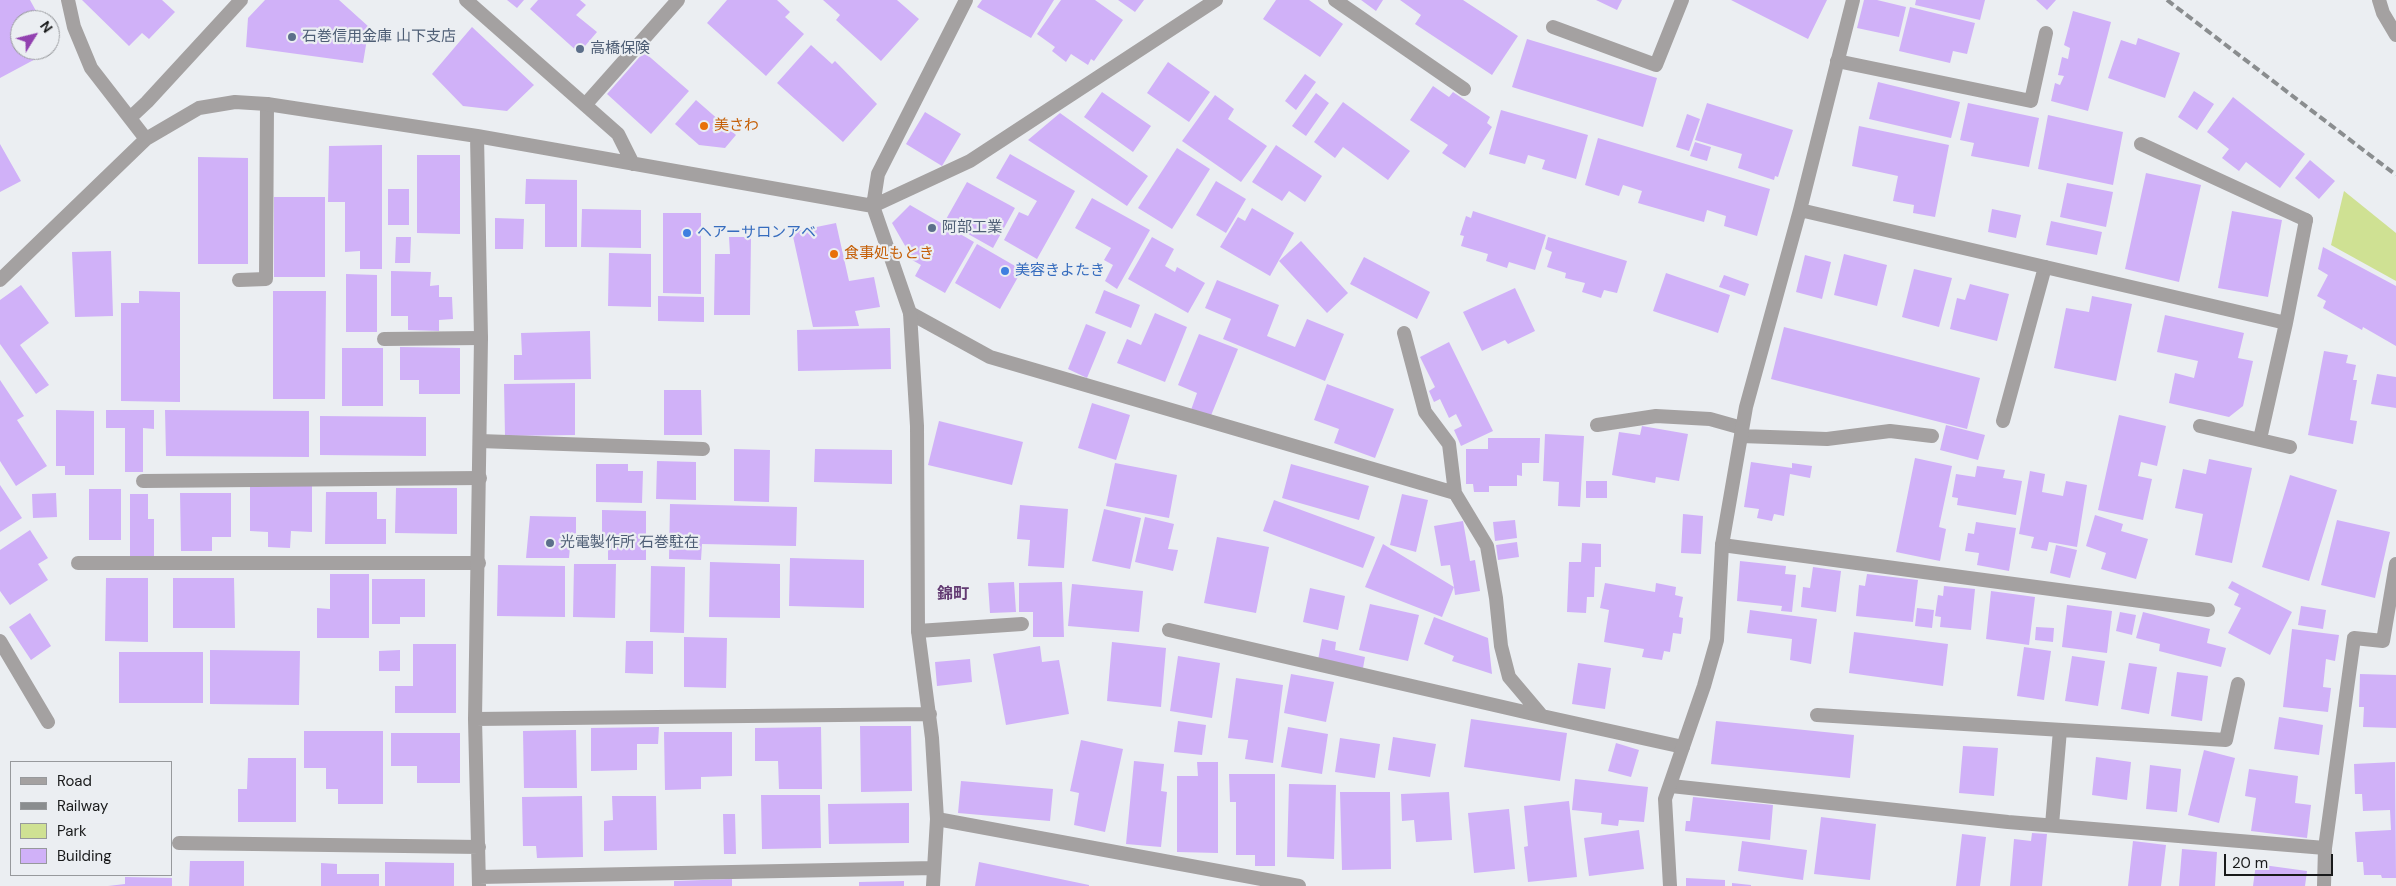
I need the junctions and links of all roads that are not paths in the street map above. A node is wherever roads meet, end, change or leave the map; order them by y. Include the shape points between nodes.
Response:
1 (68, 0) edge
2 (240, 0) edge
3 (466, 0) edge
4 (678, 0) edge
5 (966, 0) edge
6 (1216, 0) edge
7 (1335, 0) edge
8 (1682, 0) edge
9 (1853, 0) edge
10 (2379, 0) edge
11 (1554, 27) dead end
12 (2046, 33) dead end
13 (2396, 35) edge
14 (1837, 61) junction
15 (1464, 89) dead end
16 (267, 104) junction
17 (585, 105) junction
18 (131, 117) junction
19 (477, 136) junction
20 (146, 139) junction
21 (2141, 144) dead end
22 (633, 164) junction
23 (873, 206) junction
24 (1800, 210) junction
25 (2045, 267) junction
26 (0, 280) edge
27 (239, 280) dead end
28 (910, 313) junction
29 (2286, 323) junction
30 (1404, 333) dead end
31 (481, 338) junction
32 (384, 340) dead end
33 (2003, 421) dead end
34 (1597, 425) dead end
35 (2200, 426) dead end
36 (1741, 432) junction
37 (1932, 436) dead end
38 (2260, 440) junction
39 (480, 442) junction
40 (2290, 447) dead end
41 (703, 448) dead end
42 (480, 478) junction
43 (143, 481) dead end
44 (1455, 492) junction
45 (1722, 545) junction
46 (78, 563) dead end
47 (479, 563) junction
48 (2396, 564) edge
49 (2208, 610) dead end
50 (1022, 624) dead end
51 (1169, 630) dead end
52 (918, 631) junction
53 (0, 641) edge
54 (2238, 684) dead end
55 (930, 714) junction
56 (1817, 715) dead end
57 (1542, 716) junction
58 (475, 719) junction
59 (48, 722) dead end
60 (2060, 730) junction
61 (1683, 747) junction
62 (1671, 786) junction
63 (937, 819) junction
64 (2052, 825) junction
65 (179, 843) dead end
66 (479, 847) junction
67 (2325, 848) junction
68 (934, 868) junction
69 (479, 882) edge
70 (933, 886) edge
71 (1299, 886) edge
72 (1670, 886) edge
73 (2324, 886) edge

1 - 18 street via 74,27 92,68
2 - 18 street
3 - 17 street
4 - 17 street
5 - 23 street via 878,174
6 - 23 street via 970,161
7 - 15 street
8 - 11 street via 1656,65
9 - 14 street
10 - 13 street
12 - 14 street via 2031,101
14 - 24 street
16 - 19 street
16 - 20 street via 235,102 199,108
16 - 27 street via 266,279
17 - 22 street via 618,134
18 - 20 street
19 - 22 street
19 - 31 street
20 - 26 street
21 - 29 street via 2306,220
22 - 23 street
23 - 28 street
24 - 25 street
24 - 36 street
25 - 29 street
25 - 33 street
28 - 44 street via 990,357
28 - 52 street via 917,426
29 - 38 street
30 - 44 street via 1425,412 1449,444
31 - 32 street
31 - 39 street
34 - 36 street via 1656,416 1710,418
35 - 38 street
36 - 37 street via 1828,439 1890,431
36 - 45 street
38 - 40 street
39 - 41 street
39 - 42 street
42 - 43 street
42 - 47 street
44 - 57 street via 1487,546 1501,646 1509,677
45 - 49 street
45 - 61 street via 1716,640
46 - 47 street
47 - 58 street
48 - 67 street via 2383,641 2354,638
50 - 52 street
51 - 57 street
52 - 55 street
53 - 59 street
54 - 60 street via 2226,740
55 - 58 street
55 - 63 street
56 - 60 street
57 - 61 street
58 - 66 street
60 - 64 street
61 - 62 street
62 - 64 street
62 - 72 street via 1665,799
63 - 68 street
63 - 71 street
64 - 67 street
65 - 66 street
66 - 69 street
67 - 73 street
68 - 69 street
68 - 70 street

